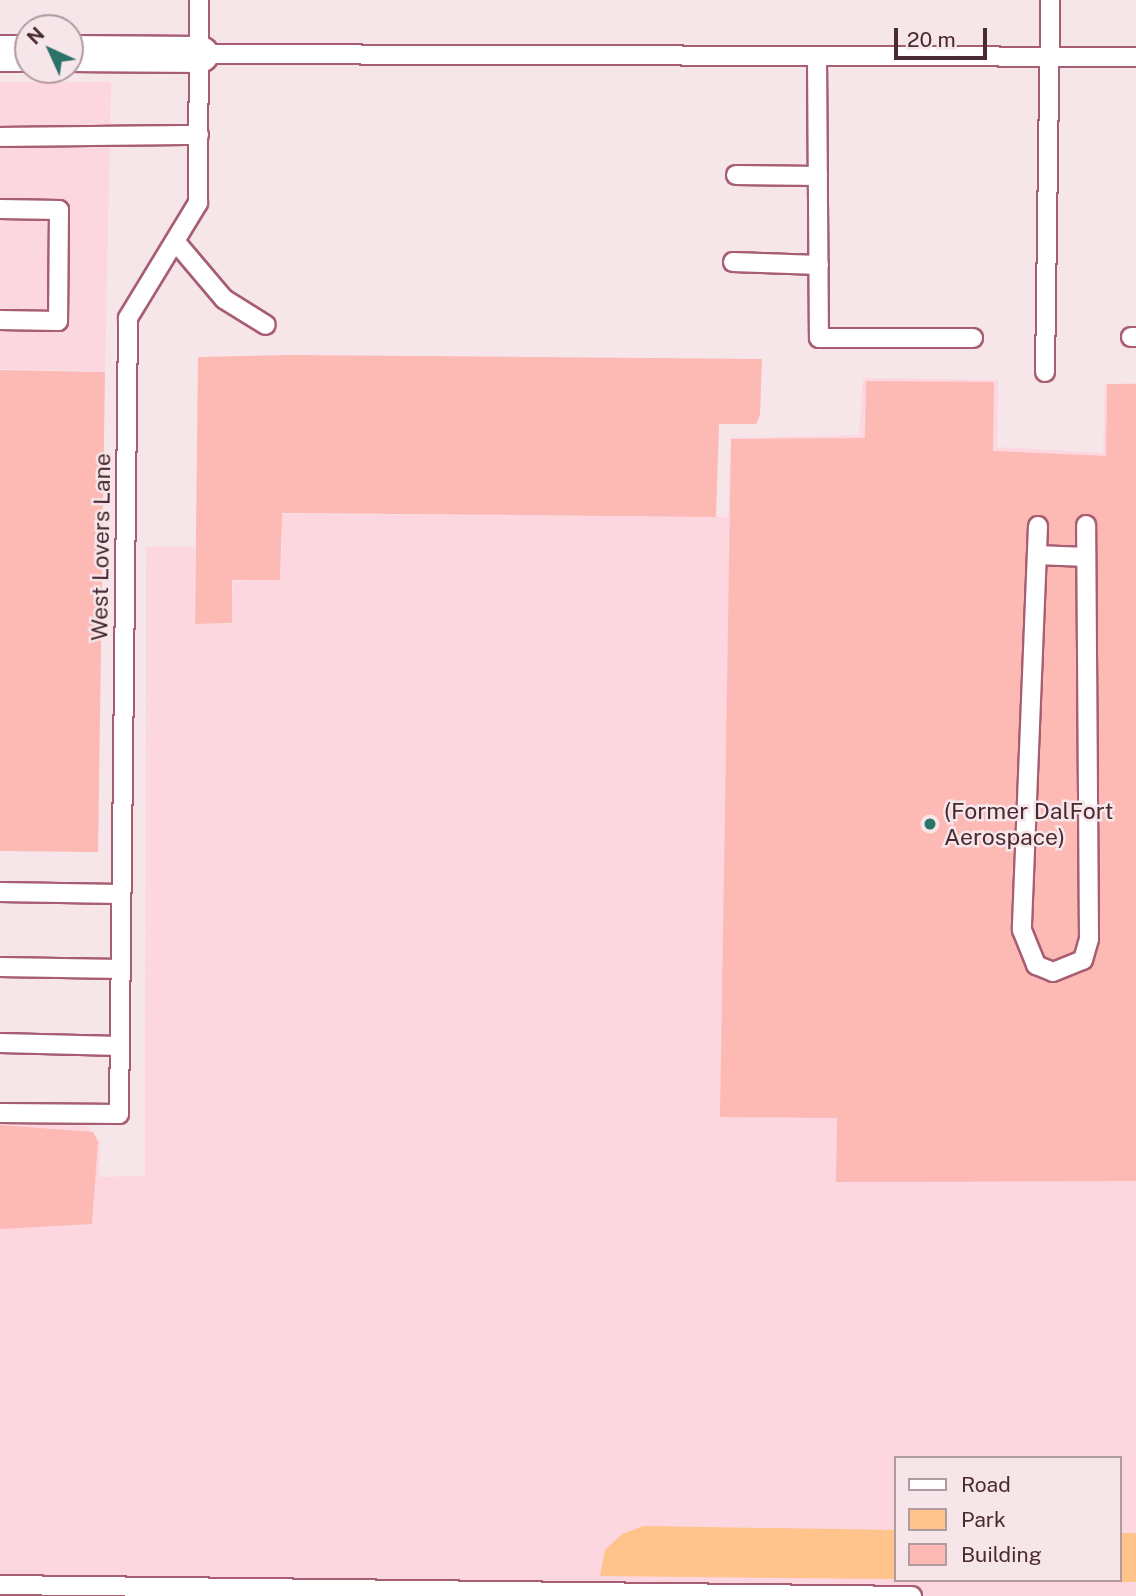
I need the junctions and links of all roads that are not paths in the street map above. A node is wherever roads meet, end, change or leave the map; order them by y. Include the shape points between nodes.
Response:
1 (199, 0) edge
2 (1050, 0) edge
3 (84, 53) edge
4 (200, 54) junction
5 (817, 57) junction
6 (1049, 57) junction
7 (1136, 57) edge
8 (199, 135) junction
9 (0, 137) edge
10 (736, 175) dead end
11 (818, 176) junction
12 (0, 209) edge
13 (176, 242) junction
14 (733, 262) dead end
15 (819, 265) junction
16 (0, 320) edge
17 (266, 325) dead end
18 (974, 338) dead end
19 (1045, 372) dead end
20 (1086, 525) dead end
21 (1038, 526) dead end
22 (1037, 555) junction
23 (1086, 557) junction
24 (0, 892) edge
25 (121, 894) junction
26 (0, 967) edge
27 (121, 969) junction
28 (0, 1043) edge
29 (120, 1046) junction
30 (0, 1113) edge
31 (0, 1584) edge
32 (912, 1596) edge

1 - 4 lane, West Lovers Lane
2 - 6 lane
3 - 4 street
4 - 5 lane
4 - 8 lane, West Lovers Lane
5 - 6 lane
5 - 11 lane
6 - 7 lane
6 - 19 lane
8 - 9 lane
8 - 13 lane, West Lovers Lane via 198,203
10 - 11 lane
11 - 15 lane
12 - 16 lane via 59,210 59,224 58,321
13 - 17 lane via 224,299
13 - 25 lane, West Lovers Lane via 128,318
14 - 15 lane
15 - 18 lane via 819,338
20 - 23 lane
21 - 22 lane
22 - 23 lane
22 - 23 lane via 1023,930 1031,957 1053,972 1083,960 1089,939
24 - 25 lane
25 - 27 lane, West Lovers Lane
26 - 27 lane
27 - 29 lane, West Lovers Lane
28 - 29 lane
29 - 30 lane, West Lovers Lane via 119,1114
31 - 32 lane

